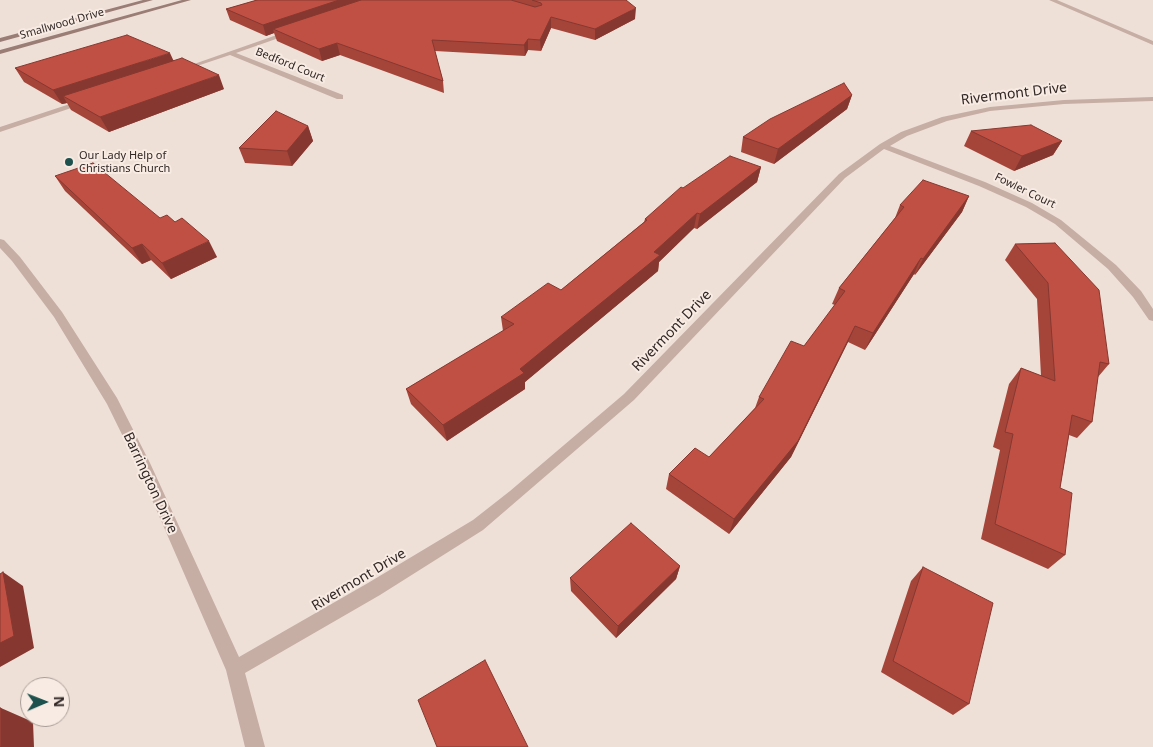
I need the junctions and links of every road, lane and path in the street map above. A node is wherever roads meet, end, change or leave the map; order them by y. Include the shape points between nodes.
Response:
1 (150, 0) edge
2 (188, 0) edge
3 (1052, 0) edge
4 (298, 30) edge
5 (0, 40) edge
6 (1153, 43) edge
7 (0, 52) edge
8 (230, 52) junction
9 (168, 74) edge
10 (340, 98) dead end
11 (90, 100) edge
12 (1153, 100) edge
13 (0, 130) edge
14 (883, 146) junction
15 (0, 242) edge
16 (1153, 317) edge
17 (235, 669) junction
18 (255, 747) edge

1 - 5 main road, Smallwood Drive
2 - 7 main road, Smallwood Drive
3 - 6 street
4 - 8 street
8 - 9 street
8 - 10 street, Bedford Court
11 - 13 street
12 - 14 street, Rivermont Drive via 1064,102 990,110 945,120 904,134
14 - 16 street, Fowler Court via 990,188 1058,222 1112,267
14 - 17 street, Rivermont Drive via 842,176 629,397 478,525
15 - 17 street, Barrington Drive via 58,315 112,402 143,463
17 - 18 street, Barrington Drive

